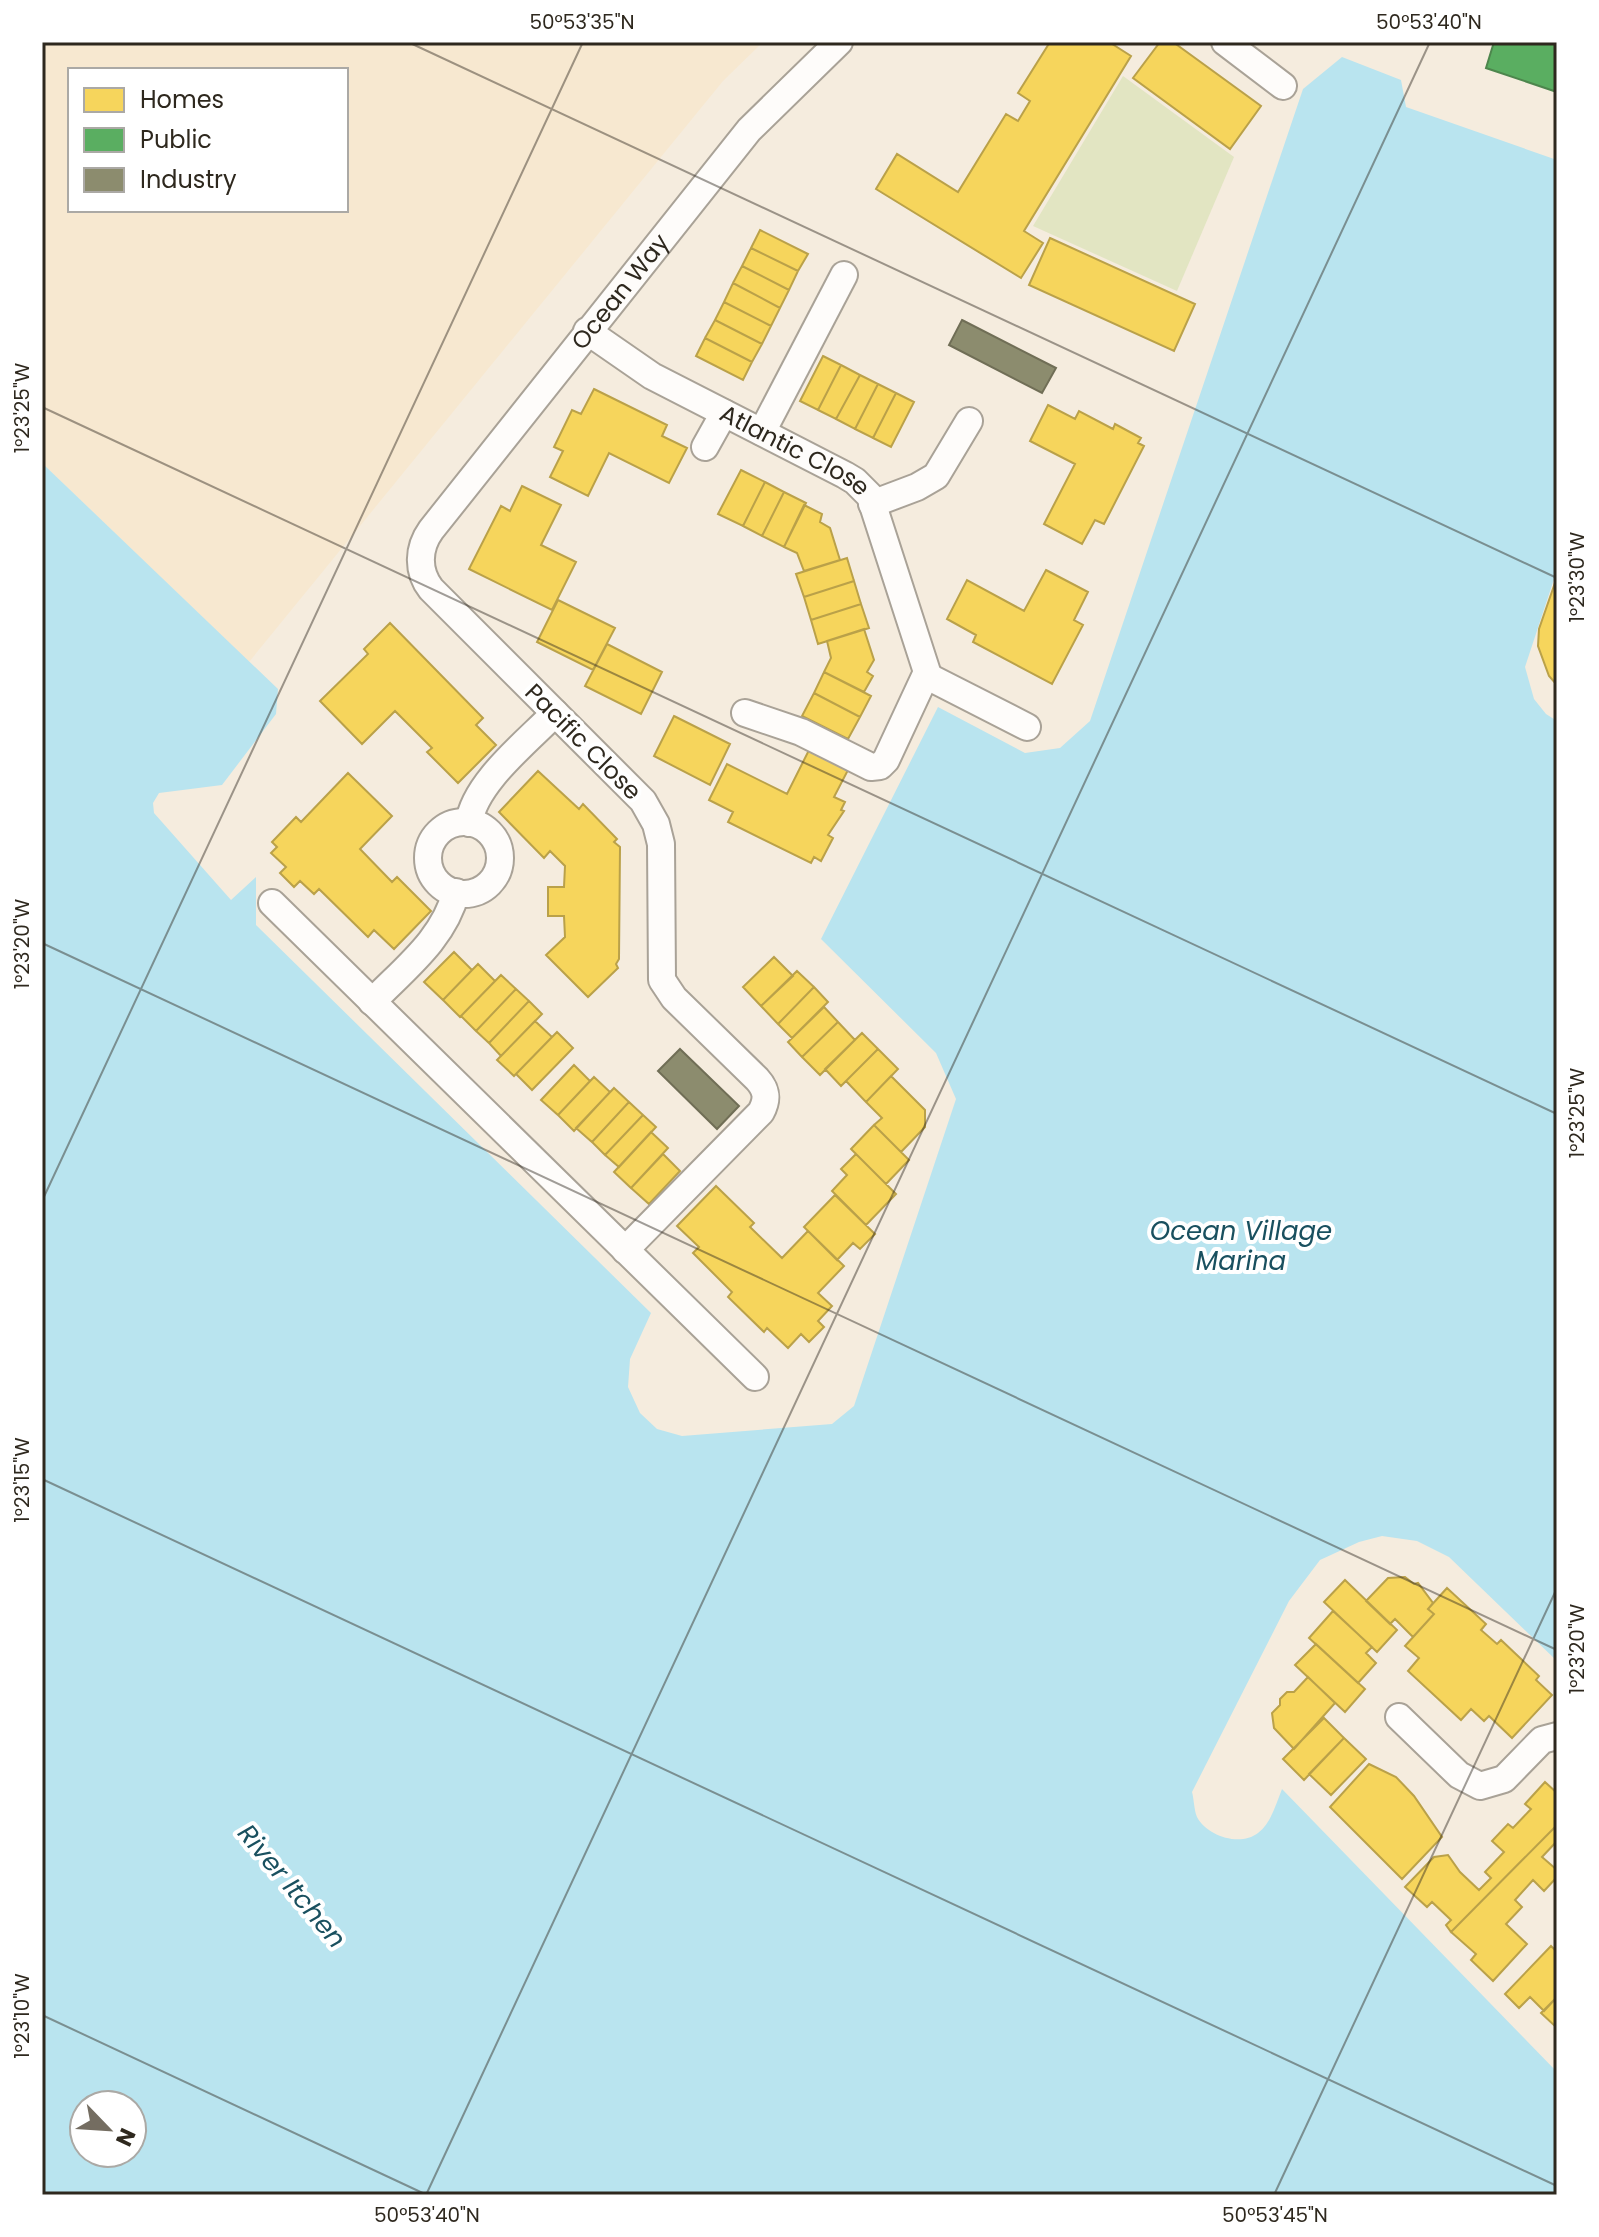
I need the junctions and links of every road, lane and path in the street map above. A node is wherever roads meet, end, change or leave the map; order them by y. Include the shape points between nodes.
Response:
1 (839, 42) edge
2 (1225, 42) edge
3 (1283, 86) dead end
4 (844, 275) dead end
5 (587, 331) junction
6 (724, 413) junction
7 (969, 421) dead end
8 (762, 432) junction
9 (705, 447) dead end
10 (872, 504) junction
11 (421, 556) joint
12 (927, 676) junction
13 (555, 713) junction
14 (745, 713) dead end
15 (1027, 727) dead end
16 (469, 823) junction
17 (456, 892) junction
18 (272, 903) dead end
19 (372, 1002) junction
20 (625, 1250) junction
21 (755, 1377) dead end
22 (1399, 1717) dead end
23 (1557, 1736) edge

1 - 5 street, Ocean Way via 749,130
2 - 3 street
4 - 8 street
5 - 6 street, Atlantic Close via 652,376
5 - 11 street, Ocean Way via 431,530
6 - 8 street, Atlantic Close
6 - 9 street
7 - 10 street via 936,476
8 - 10 street, Atlantic Close via 855,481
10 - 12 street, Atlantic Close
11 - 13 street, Pacific Close via 422,574 431,589
12 - 14 street via 886,760 877,767
12 - 15 street
13 - 16 street via 486,785
13 - 20 street, Pacific Close via 643,801 656,824 665,986 766,1093 761,1112
16 - 17 street via 448,825 429,849 431,874 438,884
16 - 17 street via 496,840 500,864 490,884 467,895
17 - 19 street via 438,934
18 - 19 street
19 - 20 street
20 - 21 street
22 - 23 street via 1459,1775 1480,1786 1504,1779 1542,1740

